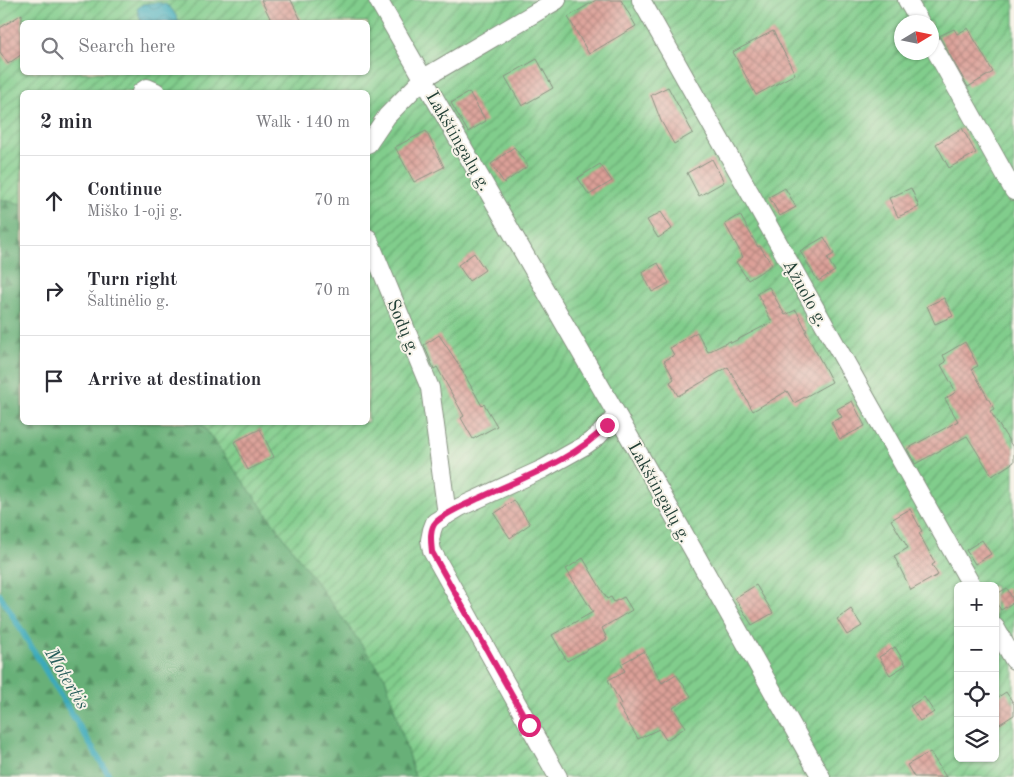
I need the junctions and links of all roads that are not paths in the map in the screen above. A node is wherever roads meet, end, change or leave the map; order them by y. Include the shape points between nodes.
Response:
1 (378, 0) edge
2 (557, 0) edge
3 (641, 0) edge
4 (907, 0) edge
5 (916, 15) edge
6 (939, 57) edge
7 (424, 78) junction
8 (370, 141) edge
9 (1014, 191) edge
10 (370, 243) edge
11 (617, 415) junction
12 (448, 515) junction
13 (970, 582) edge
14 (999, 634) edge
15 (1014, 660) edge
16 (558, 777) edge
17 (821, 777) edge

1 - 7 street, Lakštingalų g.
2 - 7 street
3 - 13 street, Ąžuolo g.
4 - 5 street
6 - 9 street
7 - 8 street via 387,116
7 - 11 street, Lakštingalų g.
10 - 12 street, Sodų g. via 430,388
11 - 12 street via 584,446
11 - 17 street, Lakštingalų g.
12 - 16 street via 435,522 430,540 432,552
14 - 15 street

